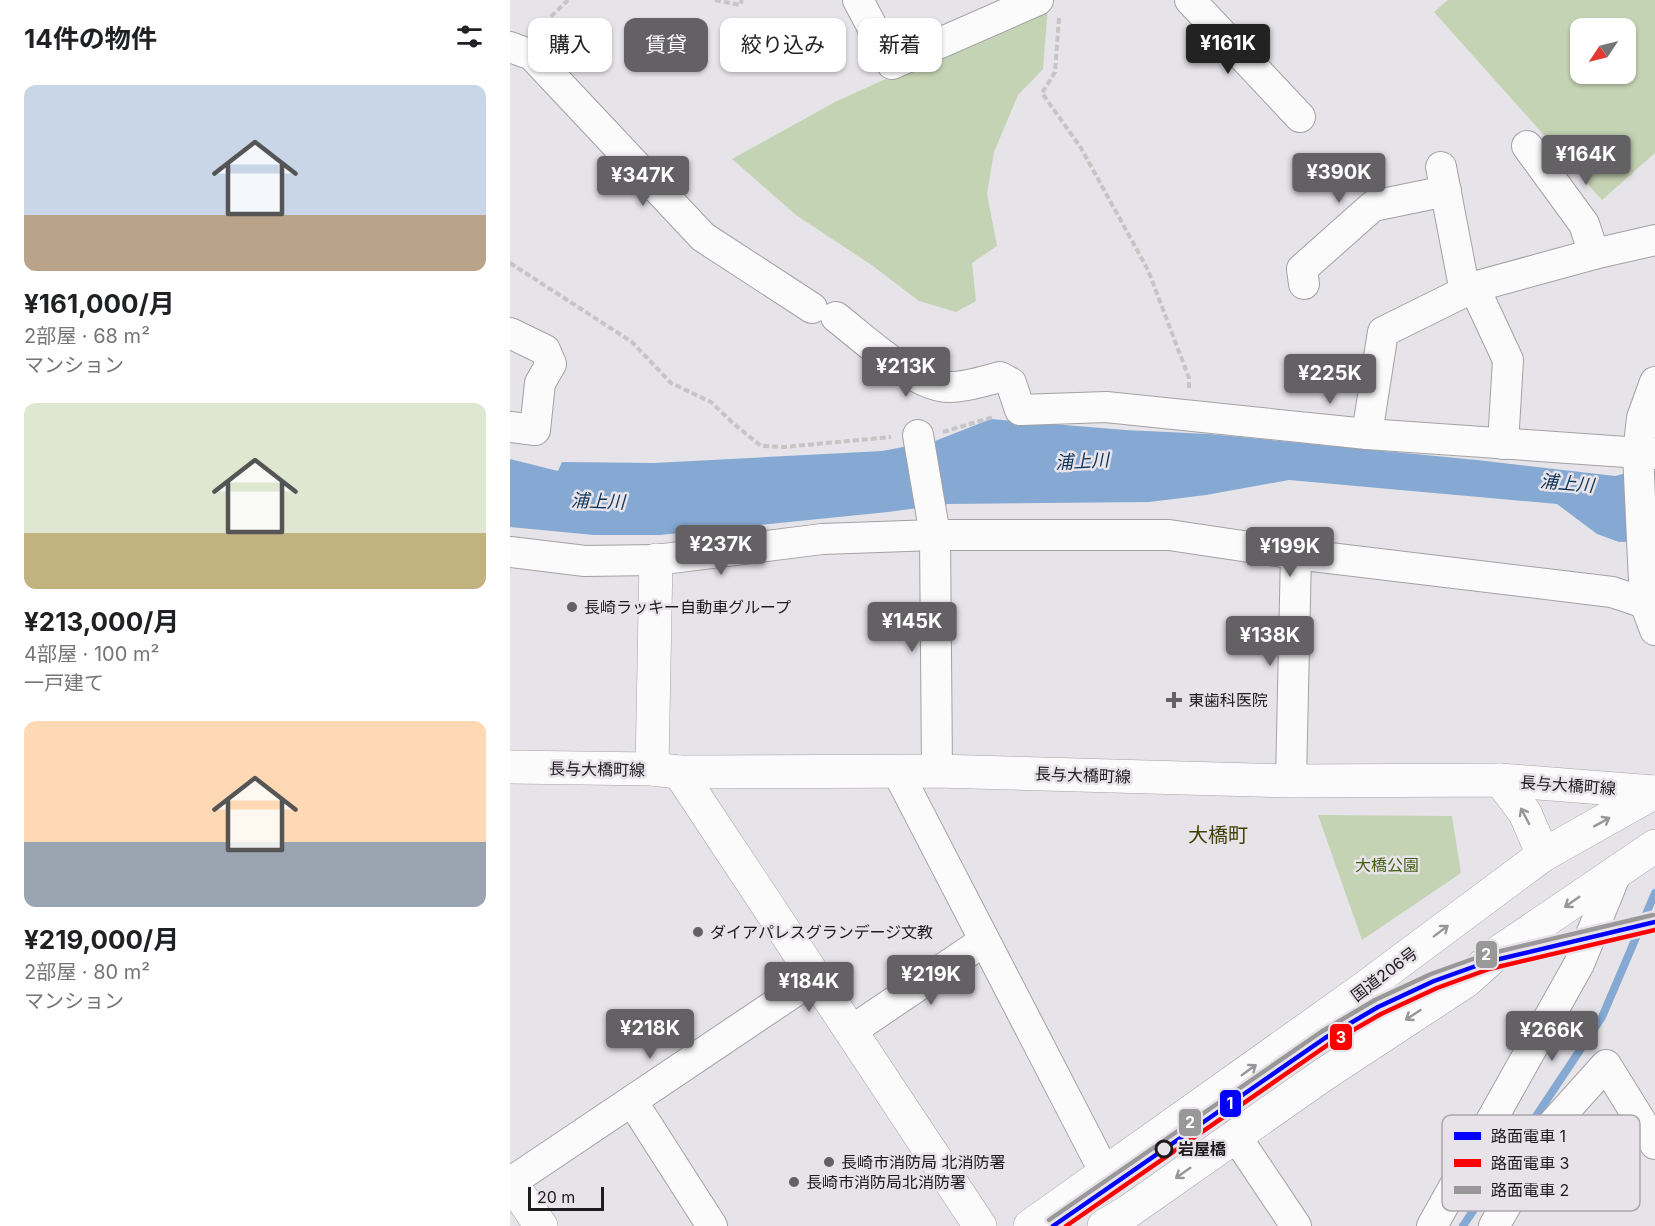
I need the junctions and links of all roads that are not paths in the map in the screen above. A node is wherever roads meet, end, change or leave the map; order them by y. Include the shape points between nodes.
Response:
1 (858, 0) edge
2 (1190, 0) edge
3 (1049, 6) edge
4 (515, 49) edge
5 (1300, 117) dead end
6 (1527, 146) dead end
7 (1655, 240) edge
8 (1594, 254) junction
9 (1304, 284) dead end
10 (1469, 289) junction
11 (510, 333) edge
12 (1655, 382) edge
13 (510, 428) edge
14 (1367, 434) junction
15 (918, 435) road end
16 (1503, 444) junction
17 (1644, 461) edge
18 (934, 535) junction
19 (510, 552) edge
20 (1296, 554) junction
21 (656, 561) junction
22 (1650, 617) edge
23 (510, 767) edge
24 (666, 770) junction
25 (897, 771) junction
26 (938, 771) junction
27 (1500, 780) junction
28 (1291, 781) junction
29 (1655, 792) edge
30 (1655, 846) edge
31 (1543, 855) junction
32 (1617, 871) junction
33 (984, 941) junction
34 (816, 977) junction
35 (851, 1031) junction
36 (632, 1101) junction
37 (1494, 1115) edge
38 (1561, 1115) edge
39 (1637, 1115) edge
40 (1640, 1120) edge
41 (1235, 1135) junction
42 (1655, 1144) edge
43 (1105, 1173) junction
44 (510, 1181) edge
45 (1442, 1208) edge
46 (1503, 1211) edge
47 (541, 1226) edge
48 (712, 1226) edge
49 (980, 1226) edge
50 (1030, 1226) edge
51 (1104, 1226) edge
52 (1296, 1226) edge
53 (1432, 1226) edge
54 (1494, 1226) edge

1 - 3 street via 892,64
2 - 5 street
4 - 14 street via 532,55 703,237 913,375 949,387 1000,376 1011,383 1020,410 1106,407
6 - 8 street via 1584,224
7 - 8 street
8 - 10 street
9 - 10 street via 1302,269 1373,206 1443,179
10 - 14 street via 1383,332
10 - 16 street via 1508,360
11 - 13 street via 545,350 551,364 540,383 535,430
12 - 17 street via 1642,418
14 - 16 street
15 - 18 street
16 - 17 street
17 - 22 street via 1644,571
18 - 20 street via 1169,535
18 - 21 street via 822,539
18 - 26 street
19 - 21 street via 585,561
20 - 22 street via 1612,592
20 - 28 street
21 - 24 main road
23 - 24 main road, 長与大橋町線
24 - 25 main road, 長与大橋町線
24 - 34 main road
25 - 26 main road, 長与大橋町線
25 - 33 street
26 - 28 main road, 長与大橋町線
27 - 28 main road, 長与大橋町線
27 - 29 main road, 長与大橋町線
31 -> 27 main road via 1525,813
31 -> 29 main road, 国道206号
30 - 32 main road
43 -> 31 main road, 国道206号
32 - 37 street via 1579,964
32 -> 41 main road via 1496,954 1466,981
33 - 35 street
33 - 43 street
34 - 35 main road
34 - 36 street
35 - 49 main road
36 - 44 street
36 - 48 street
38 - 39 street via 1606,1065
40 - 42 street
41 -> 51 main road
41 - 52 street
43 - 50 main road, 国道206号
44 - 47 main road
45 - 53 street
46 - 54 street

